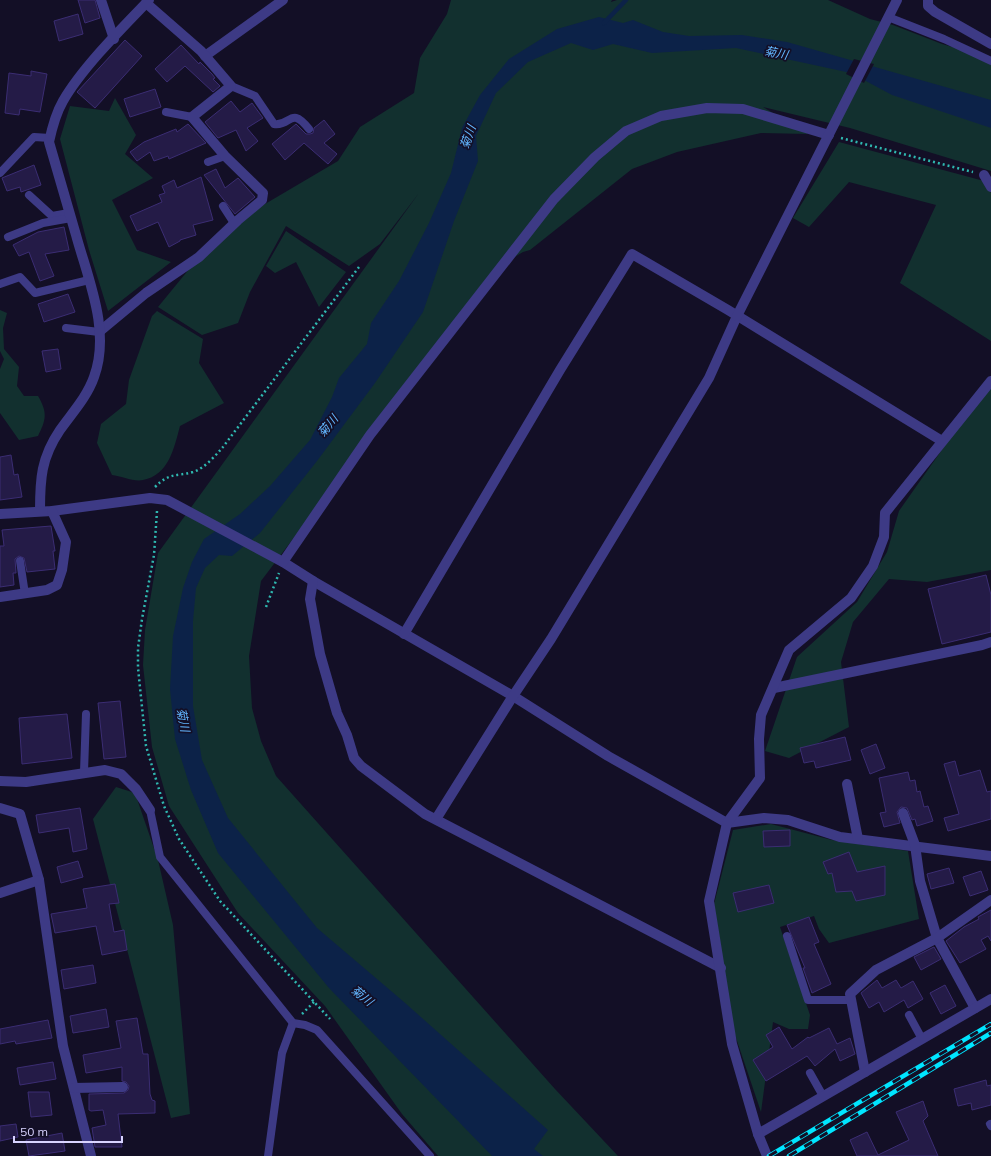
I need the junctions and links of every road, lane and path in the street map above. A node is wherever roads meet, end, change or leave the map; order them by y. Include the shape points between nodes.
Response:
1 (101, 0) edge
2 (283, 0) edge
3 (897, 0) edge
4 (928, 0) edge
5 (147, 2) edge
6 (887, 20) junction
7 (114, 39) junction
8 (991, 44) edge
9 (205, 56) junction
10 (991, 61) edge
11 (231, 86) junction
12 (166, 112) dead end
13 (192, 117) junction
14 (309, 129) dead end
15 (830, 132) junction
16 (50, 138) junction
17 (225, 156) junction
18 (208, 162) dead end
19 (0, 173) edge
20 (984, 174) joint
21 (991, 187) edge
22 (29, 195) dead end
23 (223, 206) dead end
24 (70, 216) junction
25 (234, 223) junction
26 (8, 238) dead end
27 (359, 267) dead end
28 (89, 280) junction
29 (0, 284) edge
30 (737, 316) junction
31 (66, 328) dead end
32 (100, 332) junction
33 (991, 381) edge
34 (942, 442) junction
35 (154, 499) junction
36 (40, 511) junction
37 (52, 511) junction
38 (0, 514) edge
39 (280, 560) junction
40 (20, 561) dead end
41 (313, 581) junction
42 (25, 594) junction
43 (0, 597) edge
44 (266, 607) dead end
45 (404, 634) junction
46 (991, 642) edge
47 (774, 688) junction
48 (513, 696) junction
49 (86, 714) dead end
50 (84, 772) junction
51 (0, 781) edge
52 (847, 784) dead end
53 (0, 808) edge
54 (150, 810) joint
55 (903, 813) dead end
56 (436, 820) junction
57 (727, 823) junction
58 (858, 839) junction
59 (915, 846) junction
60 (991, 856) edge
61 (39, 880) junction
62 (0, 893) edge
63 (991, 900) edge
64 (787, 936) dead end
65 (937, 938) junction
66 (721, 968) junction
67 (991, 999) edge
68 (851, 1000) junction
69 (975, 1008) junction
70 (909, 1015) dead end
71 (330, 1019) dead end
72 (293, 1023) junction
73 (922, 1039) junction
74 (865, 1072) junction
75 (810, 1074) dead end
76 (123, 1087) dead end
77 (74, 1088) junction
78 (823, 1096) junction
79 (758, 1134) junction
80 (91, 1156) edge
81 (268, 1156) edge
82 (430, 1156) edge
83 (767, 1156) edge

1 - 7 street
2 - 9 street
3 - 6 street
4 - 8 street via 928,6 935,12
5 - 7 street
5 - 9 street
6 - 10 lane via 944,39
6 - 15 street
7 - 16 street via 86,69 62,102
9 - 11 street
11 - 13 street
11 - 14 lane via 255,96 274,124 298,118 302,119
12 - 13 lane
13 - 17 street
15 - 20 path
15 - 30 street
15 - 39 street via 743,109 707,108 661,116 626,131 595,157 554,199 370,435
16 - 19 lane via 34,137
16 - 24 street
17 - 18 lane
17 - 25 street via 263,193 262,200
20 - 21 street
22 - 24 lane via 52,216
23 - 25 lane
24 - 26 lane
24 - 28 street
25 - 32 street via 199,257 146,293
27 - 35 path via 223,448 194,471 164,478 155,487
28 - 29 lane via 35,293 20,277
28 - 32 street
30 - 34 street
30 - 45 street via 632,254
30 - 48 street via 709,378 551,639
31 - 32 lane
32 - 36 street via 95,377 48,450 40,478
33 - 34 street
34 - 47 street via 885,513 884,537 873,566 851,598 789,650
35 - 37 street
35 - 39 street via 167,500 182,507
35 - 71 path via 154,555 142,619 138,668 146,746 164,806 179,839 220,901
36 - 37 street
36 - 38 street
37 - 42 street via 66,542 58,585
39 - 41 street
39 - 44 path
40 - 42 lane
41 - 45 street
41 - 56 street via 310,599 320,654 337,713 354,758 361,766
42 - 43 street
45 - 48 street
46 - 47 street via 982,646
47 - 57 street via 761,715 760,778
48 - 56 street
48 - 57 street via 608,756
49 - 50 lane
50 - 51 street via 26,782
50 - 54 street via 105,770 121,774 136,789
52 - 58 street
53 - 61 street via 20,814
54 - 72 lane via 160,857
55 - 59 street
56 - 66 street
57 - 58 street via 764,818 788,820 840,837
57 - 66 street via 709,901
58 - 59 street
59 - 60 street
59 - 65 street via 920,881
61 - 62 street
61 - 77 street via 63,1046
63 - 65 street
64 - 68 lane via 808,1000
65 - 68 street via 876,970 850,994
65 - 69 street
66 - 79 street via 732,1044
67 - 69 street
68 - 74 street
69 - 73 street
70 - 73 lane
72 - 81 lane via 282,1053
72 - 82 lane via 317,1030
73 - 74 street
74 - 78 street
75 - 78 lane
76 - 77 street
77 - 80 street
78 - 79 street
79 - 83 street

